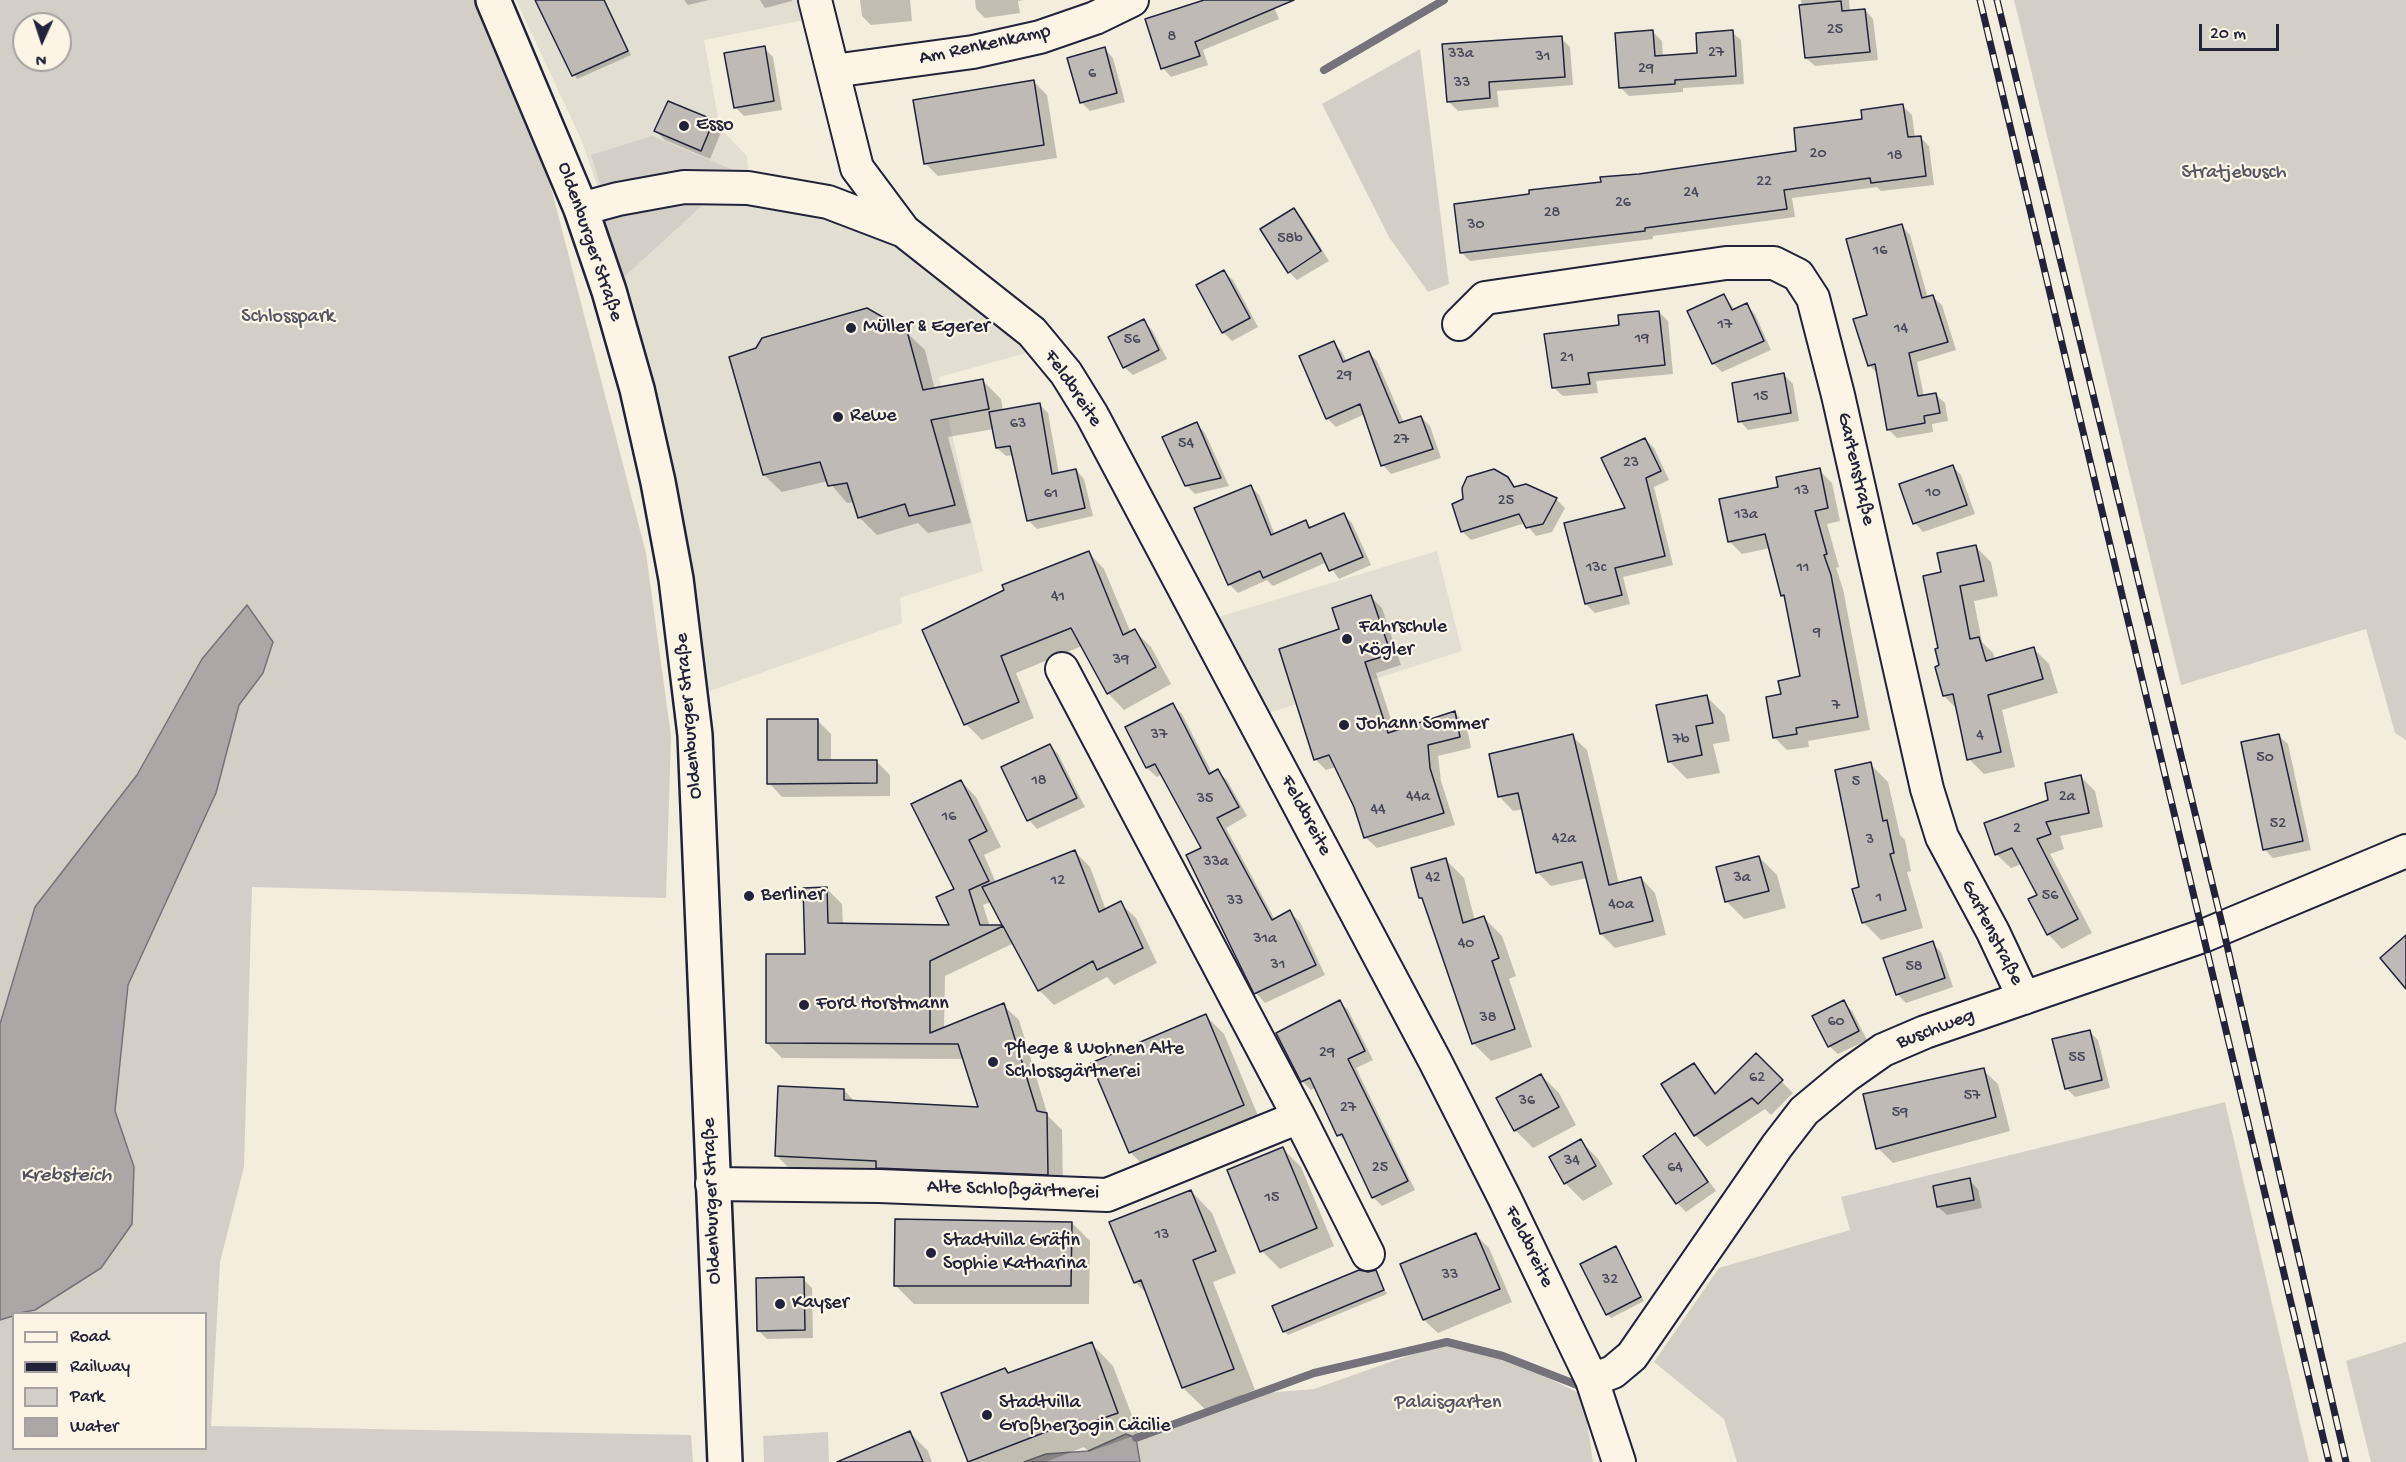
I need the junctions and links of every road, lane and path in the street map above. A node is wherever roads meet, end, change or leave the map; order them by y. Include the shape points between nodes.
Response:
1 (493, 0) edge
2 (815, 0) edge
3 (1132, 0) edge
4 (833, 71) junction
5 (581, 208) junction
6 (904, 231) junction
7 (1459, 324) dead end
8 (1062, 669) dead end
9 (2406, 850) edge
10 (2024, 998) junction
11 (1299, 1117) junction
12 (712, 1184) junction
13 (1368, 1254) dead end
14 (1592, 1380) junction
15 (724, 1462) edge
16 (1619, 1462) edge

1 - 5 street, Oldenburger Straße
2 - 4 street, Feldbreite
3 - 4 street, Am Renkenkamp via 1040,37 973,52
4 - 6 street, Feldbreite via 856,168
5 - 6 street, Feldbreite via 684,187 748,188 828,202
5 - 12 street, Oldenburger Straße via 637,389 676,579 695,735
6 - 14 street, Feldbreite via 1032,332 1092,415 1435,1061
7 - 10 street, Gartenstraße via 1485,298 1750,261 1774,263 1798,274 1813,298 1835,385 1927,789 1942,837
8 - 11 street
9 - 10 street, Buschweg via 2203,936
10 - 14 street, Buschweg via 1883,1050 1813,1104 1777,1146 1632,1356 1613,1372
11 - 12 street, Alte Schloßgärtnerei via 1107,1195
11 - 13 street
12 - 15 street, Oldenburger Straße
14 - 16 street, Feldbreite

